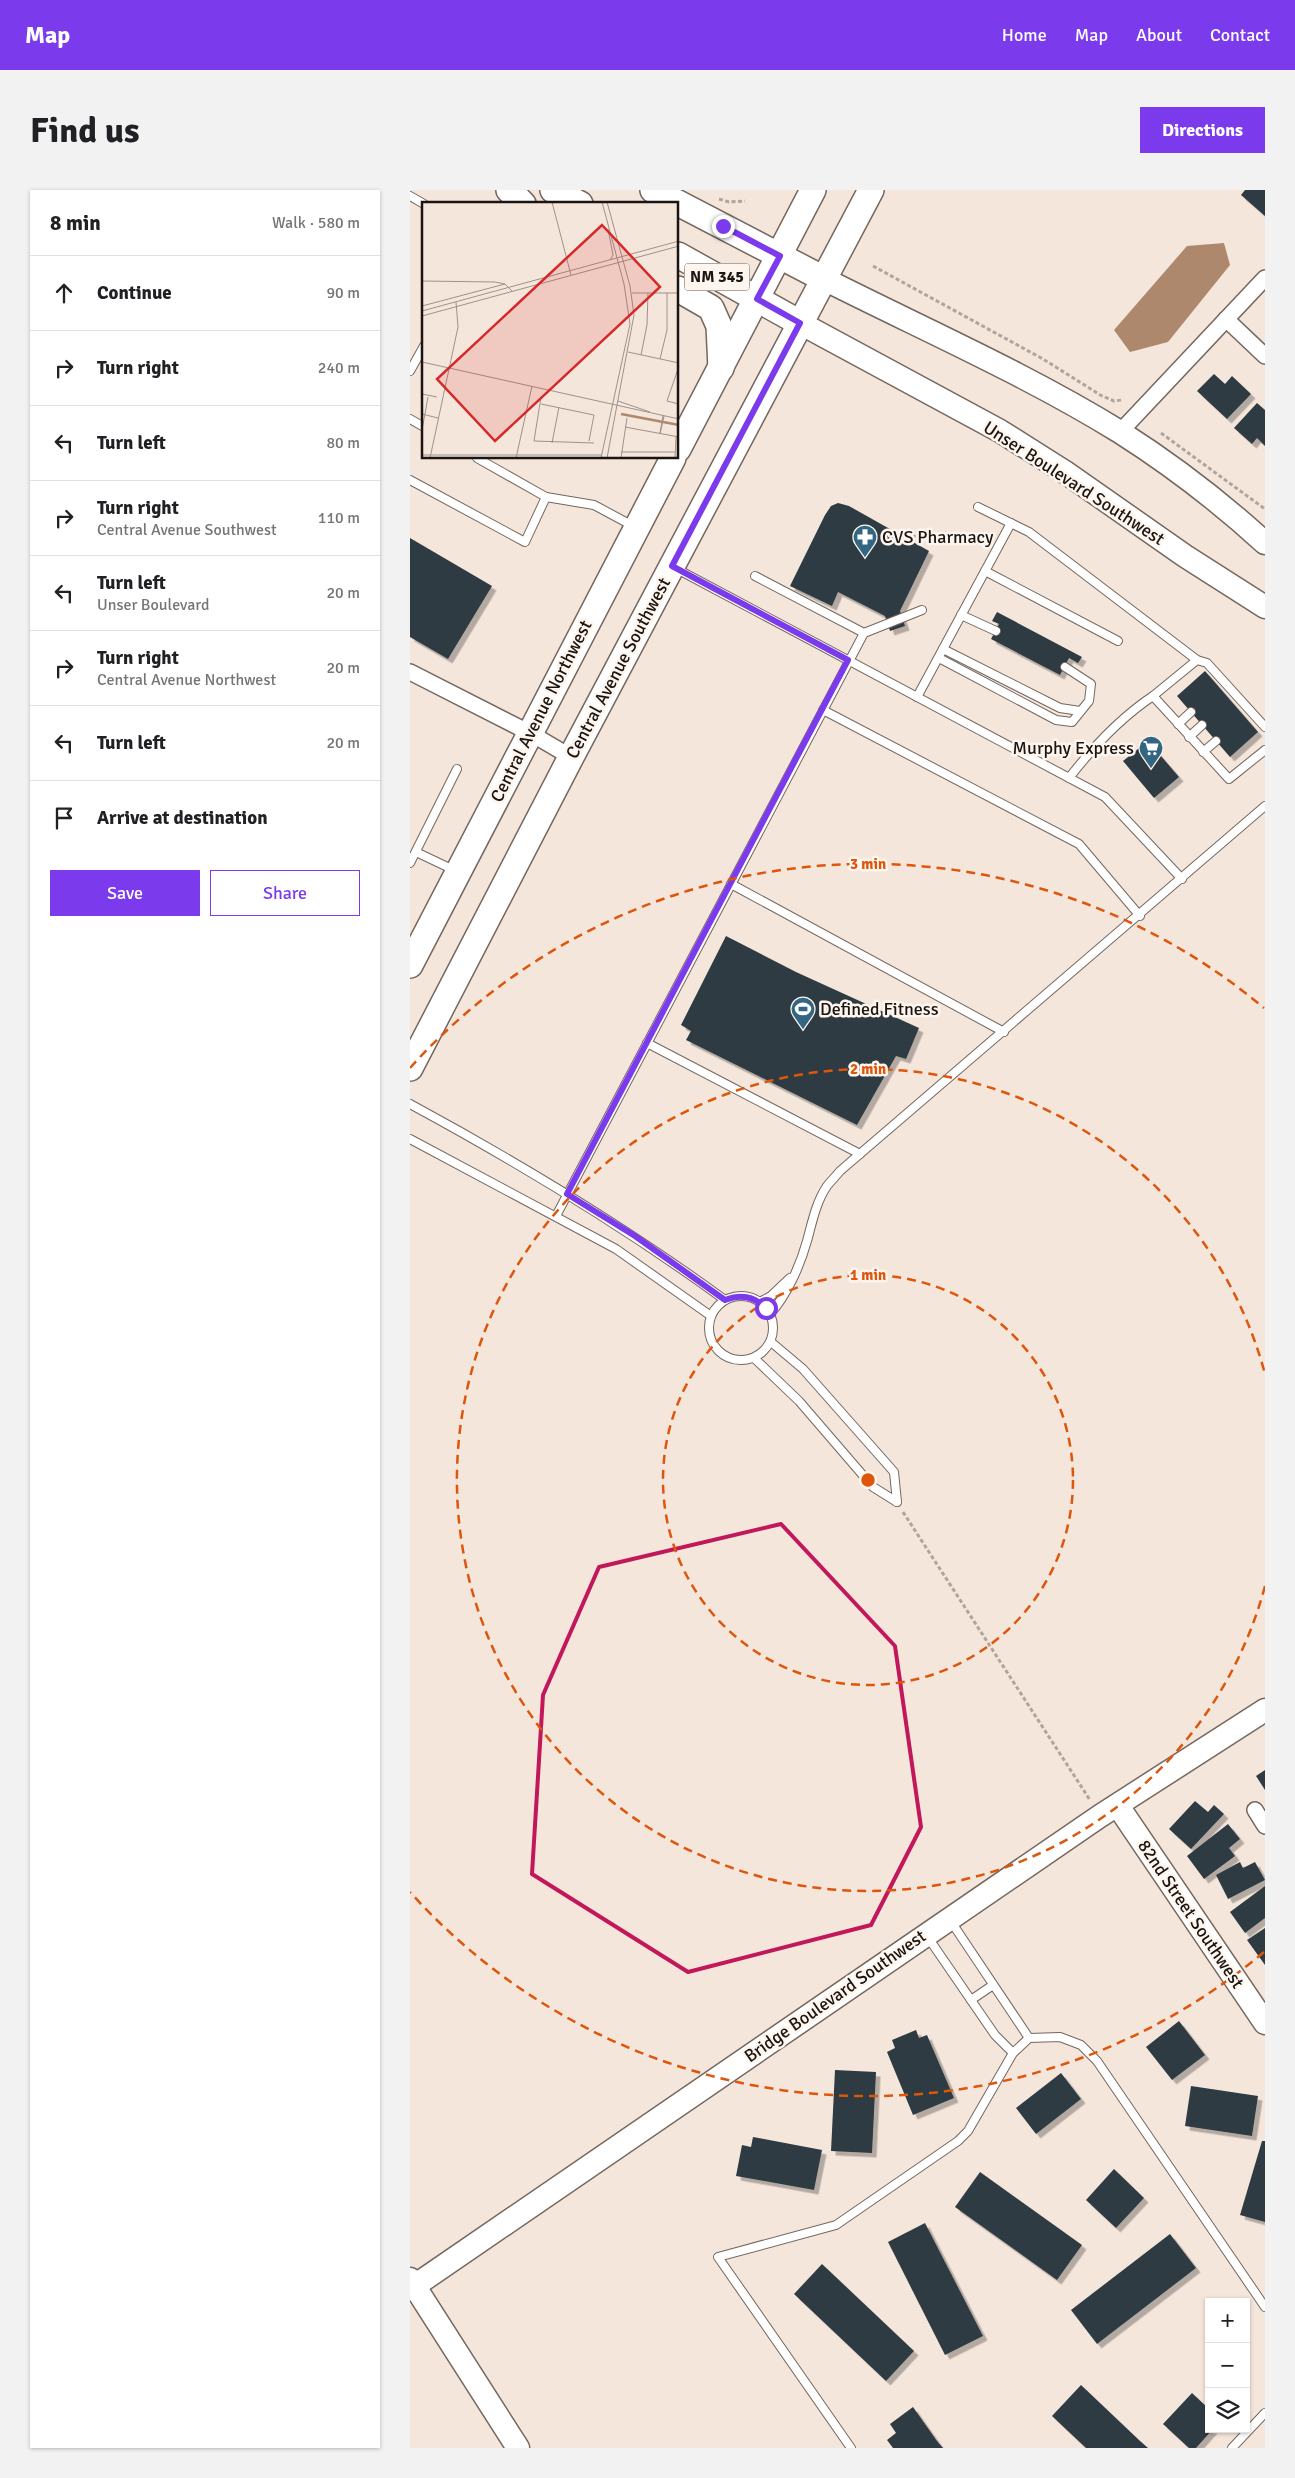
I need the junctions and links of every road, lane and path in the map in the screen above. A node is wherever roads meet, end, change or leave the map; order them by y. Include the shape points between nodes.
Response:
1 (509, 190) edge
2 (553, 190) edge
3 (653, 190) edge
4 (813, 190) edge
5 (871, 190) edge
6 (410, 196) edge
7 (714, 197) dead end
8 (745, 201) dead end
9 (521, 202) edge
10 (576, 202) edge
11 (676, 202) edge
12 (422, 203) edge
13 (679, 204) edge
14 (679, 256) edge
15 (780, 256) junction
16 (873, 266) dead end
17 (1265, 278) edge
18 (824, 280) junction
19 (679, 291) edge
20 (757, 299) junction
21 (1226, 319) junction
22 (800, 323) junction
23 (422, 350) edge
24 (1265, 356) edge
25 (721, 368) junction
26 (410, 371) edge
27 (1122, 400) dead end
28 (410, 419) edge
29 (422, 426) edge
30 (1120, 432) junction
31 (1161, 433) dead end
32 (679, 447) edge
33 (478, 459) edge
34 (672, 459) edge
35 (410, 480) edge
36 (546, 497) junction
37 (978, 507) dead end
38 (1265, 509) edge
39 (1011, 523) junction
40 (635, 528) junction
41 (1265, 543) edge
42 (672, 566) junction
43 (985, 571) junction
44 (755, 576) dead end
45 (1265, 607) edge
46 (922, 610) dead end
47 (961, 615) junction
48 (996, 631) dead end
49 (864, 633) junction
50 (1118, 641) dead end
51 (943, 649) junction
52 (939, 658) junction
53 (848, 660) junction
54 (1197, 660) junction
55 (1065, 667) dead end
56 (410, 672) edge
57 (1225, 681) junction
58 (1218, 687) dead end
59 (1237, 695) junction
60 (1153, 696) junction
61 (917, 697) junction
62 (1230, 701) dead end
63 (823, 710) junction
64 (1080, 711) junction
65 (1191, 712) dead end
66 (1178, 724) junction
67 (1202, 725) dead end
68 (1265, 728) edge
69 (530, 733) junction
70 (1189, 737) junction
71 (1216, 741) dead end
72 (1265, 750) edge
73 (1203, 752) junction
74 (571, 757) junction
75 (457, 769) dead end
76 (1069, 778) junction
77 (1265, 806) edge
78 (416, 852) junction
79 (410, 863) edge
80 (458, 872) junction
81 (1182, 879) junction
82 (731, 884) junction
83 (1140, 916) junction
84 (410, 965) edge
85 (1004, 1032) junction
86 (647, 1043) junction
87 (410, 1068) edge
88 (410, 1104) edge
89 (410, 1139) edge
90 (860, 1154) junction
91 (567, 1194) junction
92 (556, 1216) junction
93 (793, 1276) junction
94 (725, 1300) junction
95 (760, 1302) junction
96 (770, 1314) junction
97 (711, 1316) junction
98 (770, 1342) junction
99 (754, 1358) junction
100 (897, 1502) junction
101 (1265, 1710) edge
102 (1255, 1810) dead end
103 (1109, 1811) junction
104 (1265, 1826) edge
105 (949, 1918) junction
106 (926, 1934) junction
107 (994, 1985) junction
108 (971, 2000) junction
109 (1265, 2023) edge
110 (1029, 2038) junction
111 (1013, 2053) junction
112 (412, 2285) edge
113 (1265, 2307) edge
114 (1265, 2413) edge
115 (518, 2448) edge
116 (851, 2448) edge
117 (1232, 2448) edge

1 - 9 main road
2 - 10 main road
3 - 11 main road, NM 345
4 - 15 main road
5 - 18 main road, Central Avenue Southwest
6 - 12 lane
7 - 8 path via 729,202
13 - 15 main road, NM 345
14 - 20 main road, NM 345
15 - 18 main road, NM 345
15 - 20 main road
16 - 27 path via 1043,359 1102,396 1114,401
17 - 21 street
18 - 22 main road, Central Avenue Southwest
18 - 30 street via 1052,393
19 - 25 main road via 711,308 719,326
20 - 22 main road, NM 345
20 - 25 main road
21 - 24 street
21 - 30 street
22 - 42 main road, Central Avenue Southwest
22 - 45 street, Unser Boulevard Southwest via 1000,431
23 - 26 lane
25 - 32 main road
28 - 29 lane
30 - 41 street via 1223,504
31 - 38 path
33 - 36 lane
34 - 40 main road, Central Avenue Northwest
35 - 36 lane via 525,542
36 - 40 lane via 594,505
37 - 39 lane
39 - 43 lane
39 - 54 lane via 1029,532
40 - 69 main road, Central Avenue Northwest
42 - 53 lane
42 - 74 main road, Central Avenue Southwest
43 - 47 lane
43 - 50 lane
44 - 49 lane
46 - 49 lane
47 - 48 lane
47 - 51 lane
49 - 53 lane
51 - 52 lane
51 - 64 lane via 1060,708
52 - 61 lane
52 - 64 lane via 1056,720 1072,722
53 - 61 lane
53 - 63 lane
54 - 57 lane via 1208,663
54 - 60 lane
55 - 64 lane via 1091,684 1090,700
56 - 69 street
57 - 58 lane
57 - 59 lane
59 - 62 lane
59 - 68 lane via 1247,713
60 - 66 lane
60 - 76 lane via 1094,746
61 - 76 lane
63 - 82 lane
63 - 83 lane via 1079,844
65 - 66 lane
66 - 70 lane
67 - 70 lane
69 - 74 street
69 - 80 main road, Central Avenue Northwest
70 - 73 lane
71 - 73 lane
72 - 73 lane via 1229,779
74 - 87 main road, Central Avenue Southwest
75 - 78 lane
76 - 81 lane via 1105,797
77 - 81 lane
78 - 79 lane
78 - 80 lane
80 - 84 main road, Central Avenue Northwest
81 - 83 lane
82 - 85 lane
82 - 86 lane
83 - 85 lane
85 - 90 lane
86 - 90 lane
86 - 91 lane
88 - 91 lane
89 - 92 lane
90 - 93 lane via 827,1186
91 - 92 lane
91 - 94 lane via 635,1236
92 - 97 lane via 623,1254
93 - 95 lane
93 - 96 lane via 781,1302
94 - 95 lane via 742,1296
94 - 97 lane
95 - 96 lane
96 - 98 lane via 773,1333
97 - 99 lane via 710,1338 714,1348 722,1355 738,1360
98 - 99 lane
98 - 100 lane via 803,1369 894,1472
99 - 100 lane via 798,1400 845,1452 872,1488
100 - 103 path
101 - 103 street, Bridge Boulevard Southwest
102 - 104 street
103 - 105 street, Bridge Boulevard Southwest
103 - 109 street, 82nd Street Southwest
105 - 106 street, Bridge Boulevard Southwest
105 - 107 lane
106 - 108 lane
106 - 112 street, Bridge Boulevard Southwest
107 - 108 lane
107 - 110 lane
108 - 111 lane via 995,2035
110 - 111 lane
110 - 113 lane via 1060,2037 1081,2045 1097,2060
111 - 116 lane via 968,2131 836,2225 718,2257
112 - 115 street
114 - 117 lane

